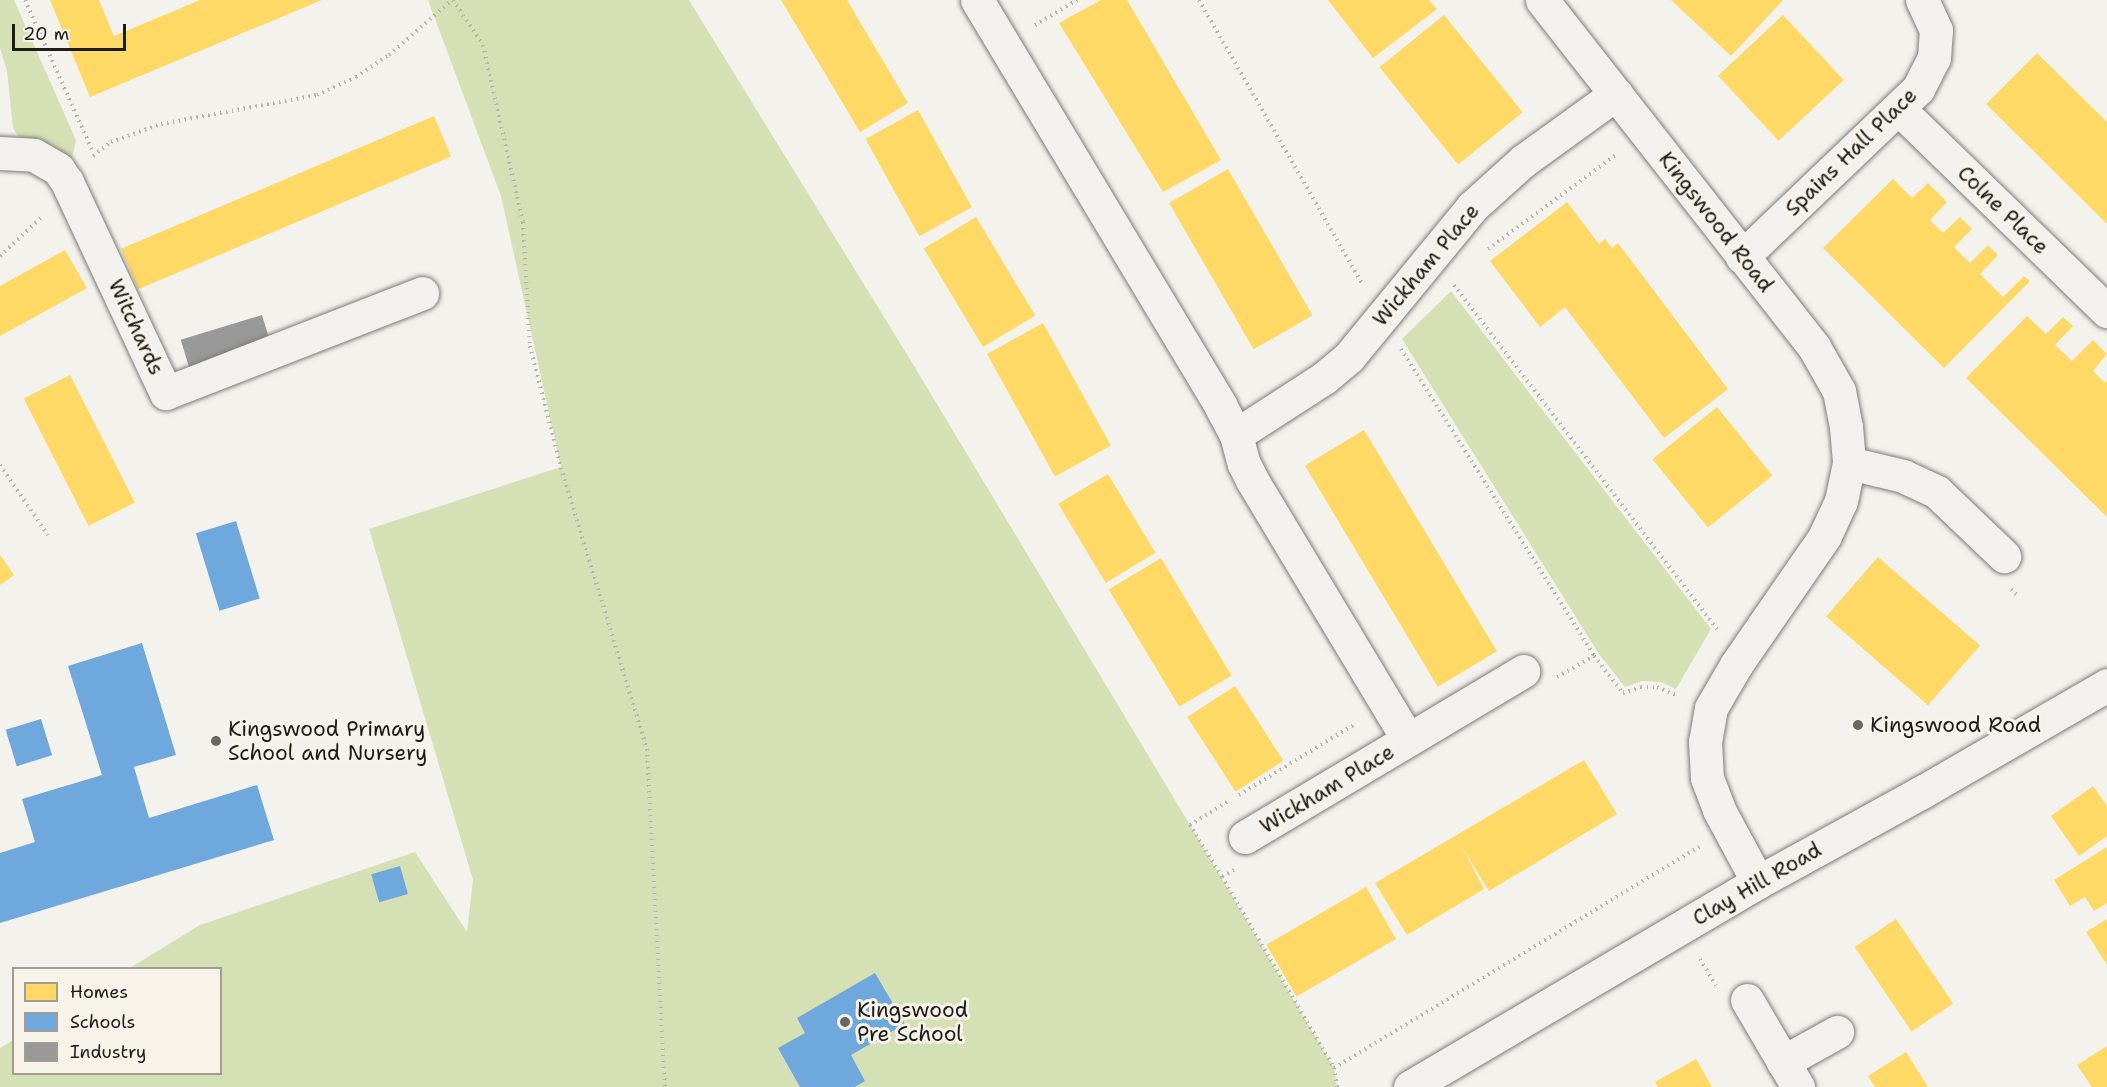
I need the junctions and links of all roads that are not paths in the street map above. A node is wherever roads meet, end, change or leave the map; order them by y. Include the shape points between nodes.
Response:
1 (977, 0) edge
2 (1542, 0) edge
3 (1922, 0) edge
4 (1616, 94) junction
5 (1899, 109) junction
6 (0, 153) edge
7 (1742, 257) junction
8 (422, 293) dead end
9 (2107, 311) edge
10 (1236, 435) junction
11 (1849, 463) junction
12 (2003, 568) road end
13 (1538, 675) road end
14 (2107, 685) edge
15 (1408, 740) junction
16 (1243, 851) road end
17 (1758, 882) junction
18 (1747, 1000) dead end
19 (1837, 1032) dead end
20 (1791, 1074) edge
21 (1410, 1087) edge

1 - 10 street, Wickham Place
2 - 4 street, Kingswood Road
3 - 5 street, Spains Hall Place via 1936,30 1934,58 1918,89
4 - 7 street, Kingswood Road
4 - 10 street, Wickham Place via 1523,161 1472,207 1349,357 1324,378
5 - 7 street, Spains Hall Place
5 - 9 street, Colne Place
6 - 8 street, Witchards via 34,156 58,169 68,182 166,393
7 - 11 street, Kingswood Road via 1814,347 1839,392
10 - 15 street, Wickham Place via 1252,480
11 - 12 street via 1903,476 1937,492
11 - 17 street, Kingswood Road via 1841,501 1825,536 1736,665 1712,708 1706,741 1707,778 1719,810
13 - 15 street, Wickham Place
14 - 17 street, Clay Hill Road
15 - 16 street, Wickham Place
17 - 21 street, Clay Hill Road
18 - 20 street
19 - 20 street

